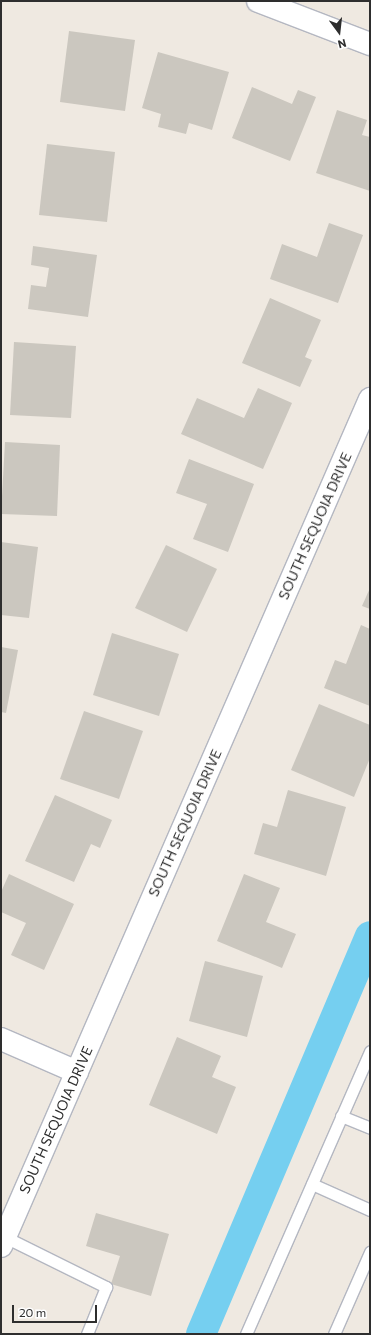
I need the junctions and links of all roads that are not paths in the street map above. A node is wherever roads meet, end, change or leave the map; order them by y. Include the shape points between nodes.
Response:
1 (258, 1) edge
2 (370, 44) edge
3 (370, 399) edge
4 (1, 1039) edge
5 (370, 1051) edge
6 (77, 1072) junction
7 (341, 1116) junction
8 (370, 1128) edge
9 (312, 1184) junction
10 (370, 1210) edge
11 (3, 1241) edge
12 (370, 1252) edge
13 (87, 1334) edge
14 (246, 1334) edge
15 (334, 1334) edge

1 - 2 street
3 - 6 street, SOUTH SEQUOIA DRIVE
4 - 6 street
5 - 7 lane
6 - 11 street, SOUTH SEQUOIA DRIVE
7 - 8 lane
7 - 9 lane
9 - 10 lane
9 - 14 lane
11 - 13 lane via 106,1287
12 - 15 lane

